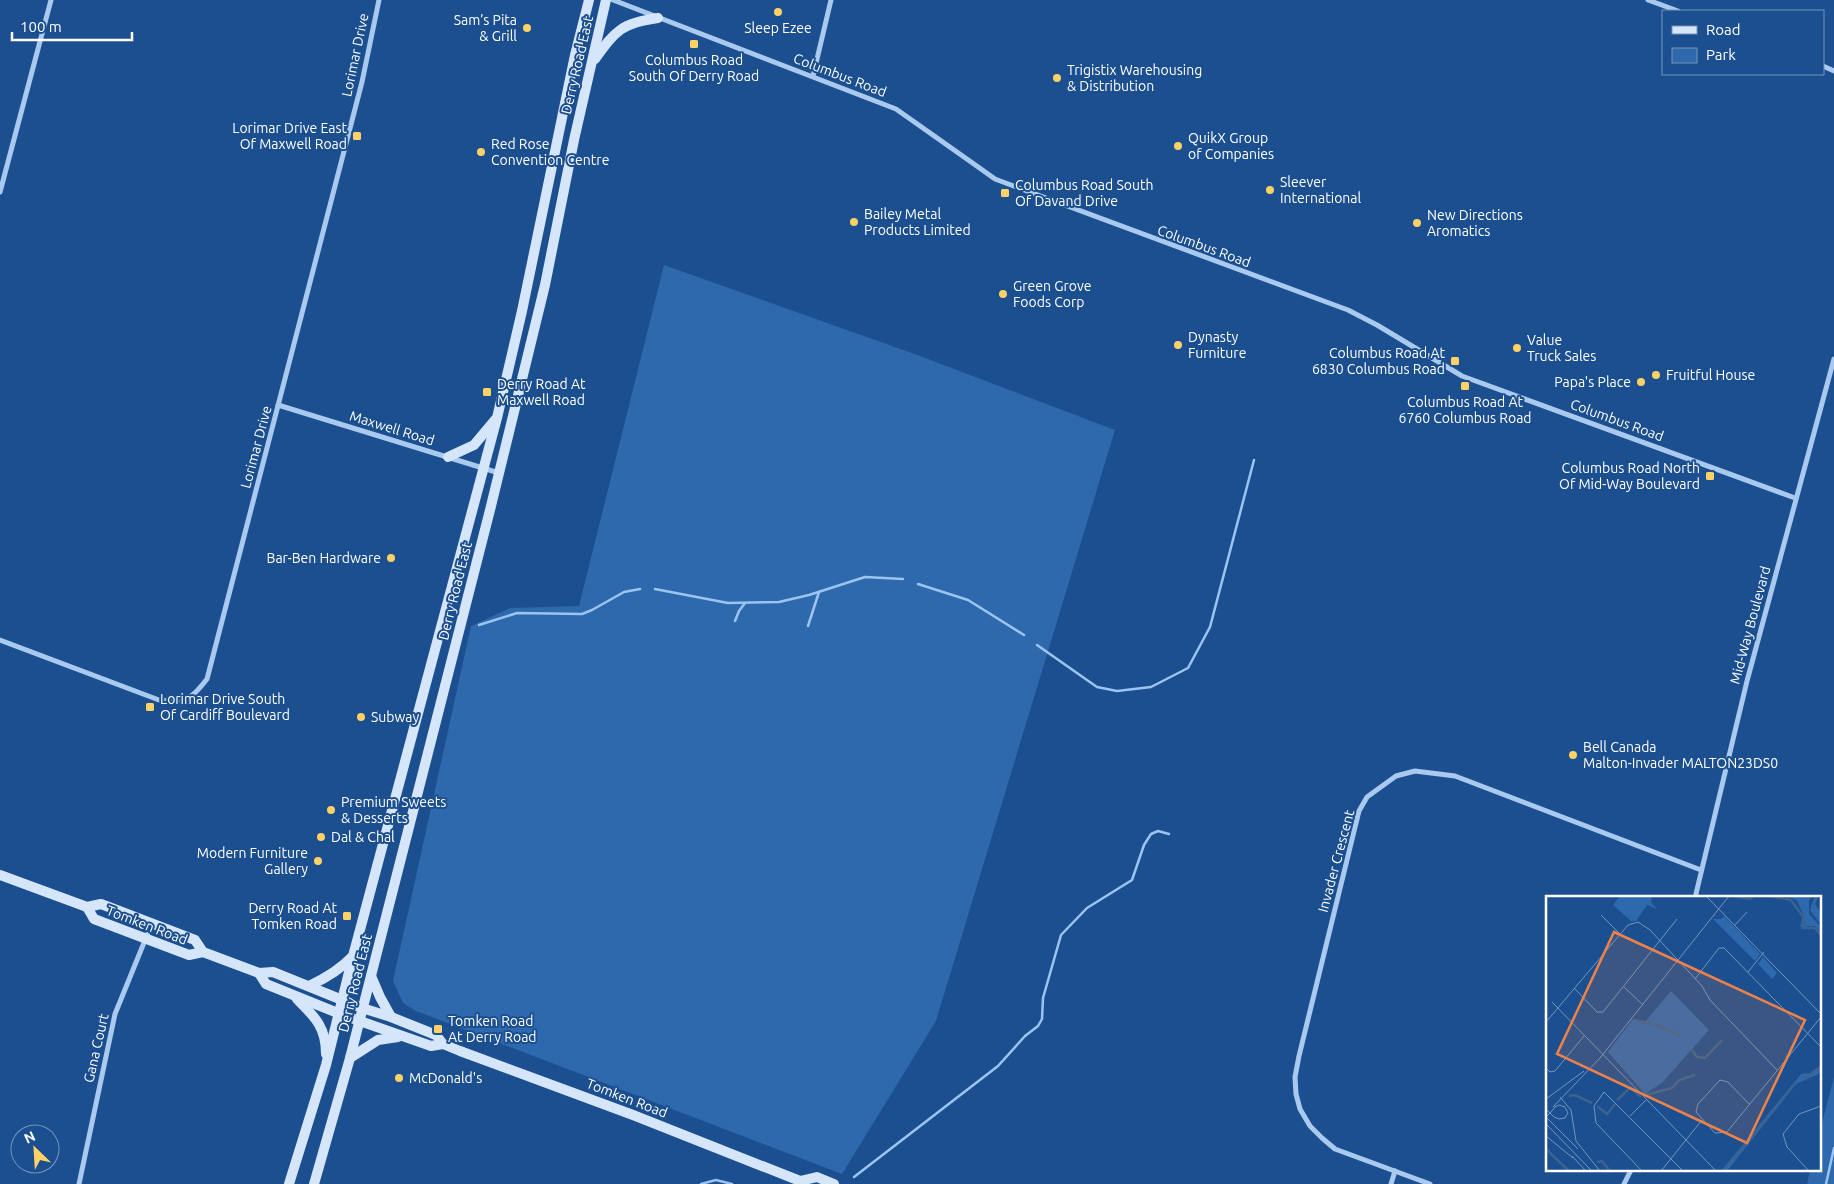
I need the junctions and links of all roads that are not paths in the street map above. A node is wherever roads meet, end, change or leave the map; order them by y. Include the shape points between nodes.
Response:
1 (51, 0) edge
2 (379, 0) edge
3 (589, 0) edge
4 (606, 0) edge
5 (613, 0) edge
6 (831, 0) edge
7 (1648, 0) edge
8 (1675, 10) edge
9 (658, 18) junction
10 (592, 64) junction
11 (813, 76) junction
12 (0, 192) edge
13 (1834, 359) edge
14 (278, 405) junction
15 (497, 418) junction
16 (448, 457) junction
17 (482, 468) junction
18 (499, 473) junction
19 (1795, 498) junction
20 (0, 640) edge
21 (1701, 870) junction
22 (0, 875) edge
23 (1695, 896) edge
24 (87, 907) junction
25 (152, 923) junction
26 (146, 938) junction
27 (203, 952) junction
28 (353, 956) junction
29 (259, 973) junction
30 (371, 976) junction
31 (309, 986) junction
32 (295, 996) junction
33 (343, 1000) junction
34 (362, 1008) junction
35 (340, 1014) junction
36 (391, 1017) junction
37 (359, 1021) junction
38 (401, 1036) junction
39 (443, 1044) junction
40 (350, 1058) junction
41 (326, 1065) junction
42 (1395, 1171) junction
43 (1630, 1172) edge
44 (802, 1182) edge
45 (79, 1184) edge
46 (289, 1184) edge
47 (314, 1184) edge
48 (834, 1184) edge
49 (1391, 1184) edge
50 (1430, 1184) edge
51 (1624, 1184) edge

1 - 12 street
2 - 14 street, Lorimar Drive via 363,79
3 - 15 main road, Derry Road East
4 - 10 main road, Derry Road East
5 - 9 street, Columbus Road
6 - 11 street
7 - 8 street
9 - 10 main road via 636,21 620,29
9 - 11 street, Columbus Road
10 - 18 main road, Derry Road East
11 - 19 street, Columbus Road via 896,109 996,179 1353,312 1462,376
13 - 19 street, Mid-Way Boulevard
14 - 16 street, Maxwell Road
14 - 20 street, Lorimar Drive via 207,679 195,695 183,700 159,700
15 - 16 main road via 474,445
15 - 17 main road, Derry Road East
16 - 17 street, Maxwell Road
17 - 18 street, Maxwell Road
17 - 28 main road, Derry Road East
18 - 30 main road, Derry Road East
19 - 21 street, Mid-Way Boulevard
21 - 23 street, Mid-Way Boulevard
21 - 42 street, Invader Crescent via 1455,776 1415,771 1396,776 1367,797 1359,811 1298,1056 1296,1094 1310,1126 1335,1149
22 - 24 main road, Tomken Road
24 - 25 main road, Tomken Road via 101,904
24 - 26 main road, Tomken Road via 94,919
25 - 26 street, Gana Court
25 - 27 main road, Tomken Road via 195,940
26 - 27 main road, Tomken Road via 189,955
26 - 45 street, Gana Court via 110,1030
27 - 29 main road, Tomken Road
28 - 31 main road via 329,976
28 - 33 main road, Derry Road East
29 - 31 main road, Tomken Road via 273,972
29 - 32 main road, Tomken Road via 266,984
30 - 34 main road, Derry Road East
30 - 36 main road
31 - 33 main road, Tomken Road
32 - 35 main road, Tomken Road
32 - 41 main road via 322,1028
33 - 34 main road, Tomken Road
33 - 35 main road, Derry Road East
34 - 36 main road, Tomken Road
34 - 37 main road, Derry Road East
35 - 37 main road, Tomken Road
35 - 41 main road, Derry Road East
36 - 39 main road, Tomken Road via 436,1035
37 - 38 main road, Tomken Road
37 - 40 main road, Derry Road East
38 - 39 main road, Tomken Road via 431,1046
38 - 40 main road via 378,1040
39 - 44 main road, Tomken Road
40 - 47 main road, Derry Road East
41 - 46 main road, Derry Road East
42 - 49 street
42 - 50 street
43 - 51 street
44 - 48 main road, Tomken Road via 817,1177

